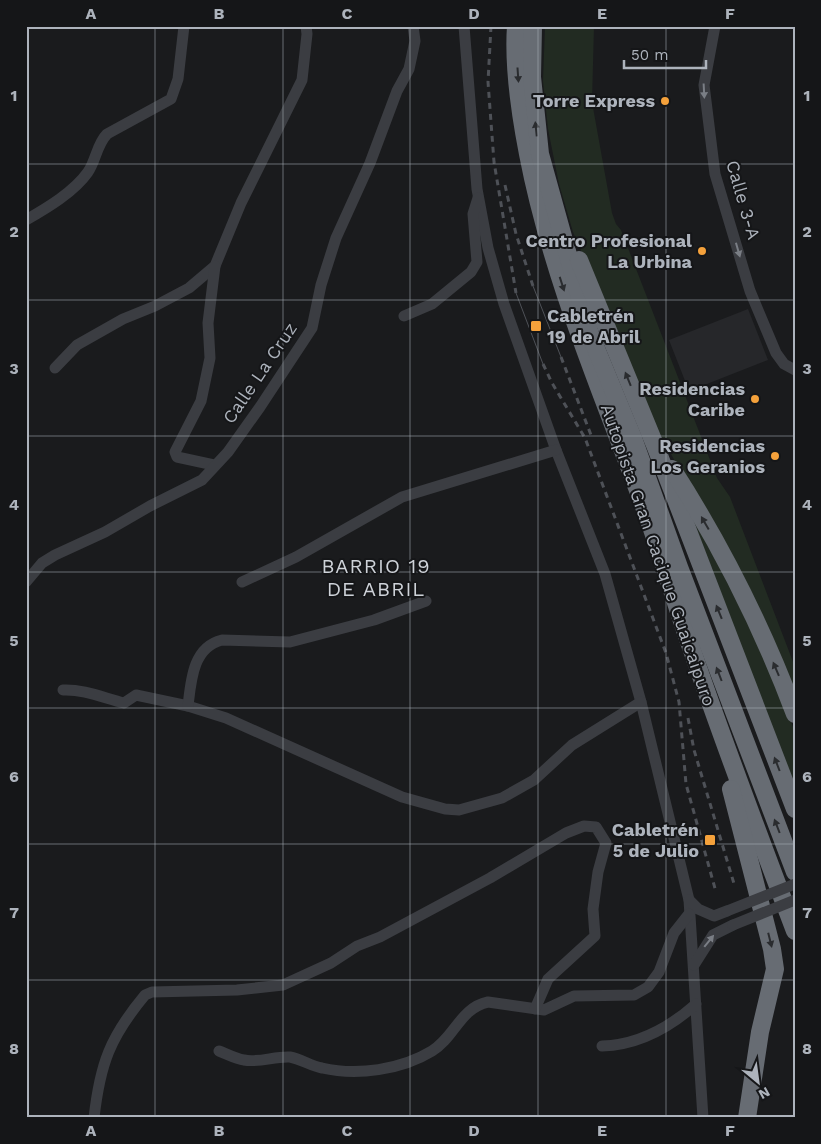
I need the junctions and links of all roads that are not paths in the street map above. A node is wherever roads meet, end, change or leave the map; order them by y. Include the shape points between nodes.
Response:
1 (184, 26) edge
2 (306, 26) edge
3 (413, 26) edge
4 (464, 26) edge
5 (516, 26) edge
6 (533, 26) edge
7 (715, 26) edge
8 (478, 197) junction
9 (26, 220) edge
10 (559, 227) junction
11 (215, 266) junction
12 (404, 316) dead end
13 (55, 368) dead end
14 (795, 370) edge
15 (655, 445) junction
16 (556, 450) junction
17 (214, 465) junction
18 (26, 582) edge
19 (242, 582) dead end
20 (426, 601) dead end
21 (63, 690) dead end
22 (705, 690) junction
23 (641, 702) junction
24 (188, 706) junction
25 (795, 714) edge
26 (795, 809) edge
27 (795, 872) edge
28 (795, 884) edge
29 (688, 900) junction
30 (795, 900) edge
31 (689, 914) junction
32 (795, 931) edge
33 (694, 965) junction
34 (696, 1004) junction
35 (535, 1009) junction
36 (602, 1046) dead end
37 (219, 1051) dead end
38 (94, 1118) edge
39 (703, 1118) edge
40 (747, 1118) edge

1 - 9 street via 178,79 171,99 107,134 79,183
2 - 11 street via 302,80 241,203
3 - 17 street, Calle La Cruz via 415,41 409,69 336,238 312,328 228,452
4 - 8 street
5 -> 22 highway, Autopista Gran Cacique Guaicaipuro via 521,122 540,215 582,346 647,514
10 -> 6 highway, Autopista Gran Cacique Guaicaipuro via 546,183 536,128
7 -> 14 street, Calle 3-A via 704,85 715,174 750,291 776,353 784,364
8 - 12 street via 473,214 478,262 471,272 432,304
8 - 16 street via 504,304
15 -> 10 highway via 575,252
27 -> 10 highway, Autopista Gran Cacique Guaicaipuro via 633,438 590,334
11 - 13 street via 189,288 77,345
11 - 17 street via 208,323 210,358 201,401 175,452 184,460
25 -> 15 highway via 717,546
26 -> 15 highway
16 - 19 street via 402,497 296,557
16 - 23 street via 606,574
17 - 18 street, Calle La Cruz via 202,480 42,563
20 - 24 street via 374,620 290,642 214,642 206,646 194,668
21 - 24 street via 76,690 124,702 136,695
22 - 32 highway, Autopista Gran Cacique Guaicaipuro
22 -> 40 highway via 766,922 775,969 760,1032
23 - 24 street via 572,744 534,780 502,798 459,810 402,797 226,718
23 - 29 street
28 - 29 street, bridge via 714,916
29 - 31 street
33 -> 30 street, bridge via 713,935
31 - 33 street
31 - 35 street via 674,933 659,972 648,987 634,995 574,996 544,1010
33 - 34 street
34 - 36 street via 676,1022 651,1035 618,1046
34 - 39 street
35 - 37 street via 488,1002 479,1004 471,1008 440,1046 432,1051 400,1064 363,1072 320,1068 296,1058 279,1056 245,1060
35 - 38 street via 548,978 595,936 598,872 606,843 596,826 566,832 490,878 283,985 145,995 108,1051 98,1081

